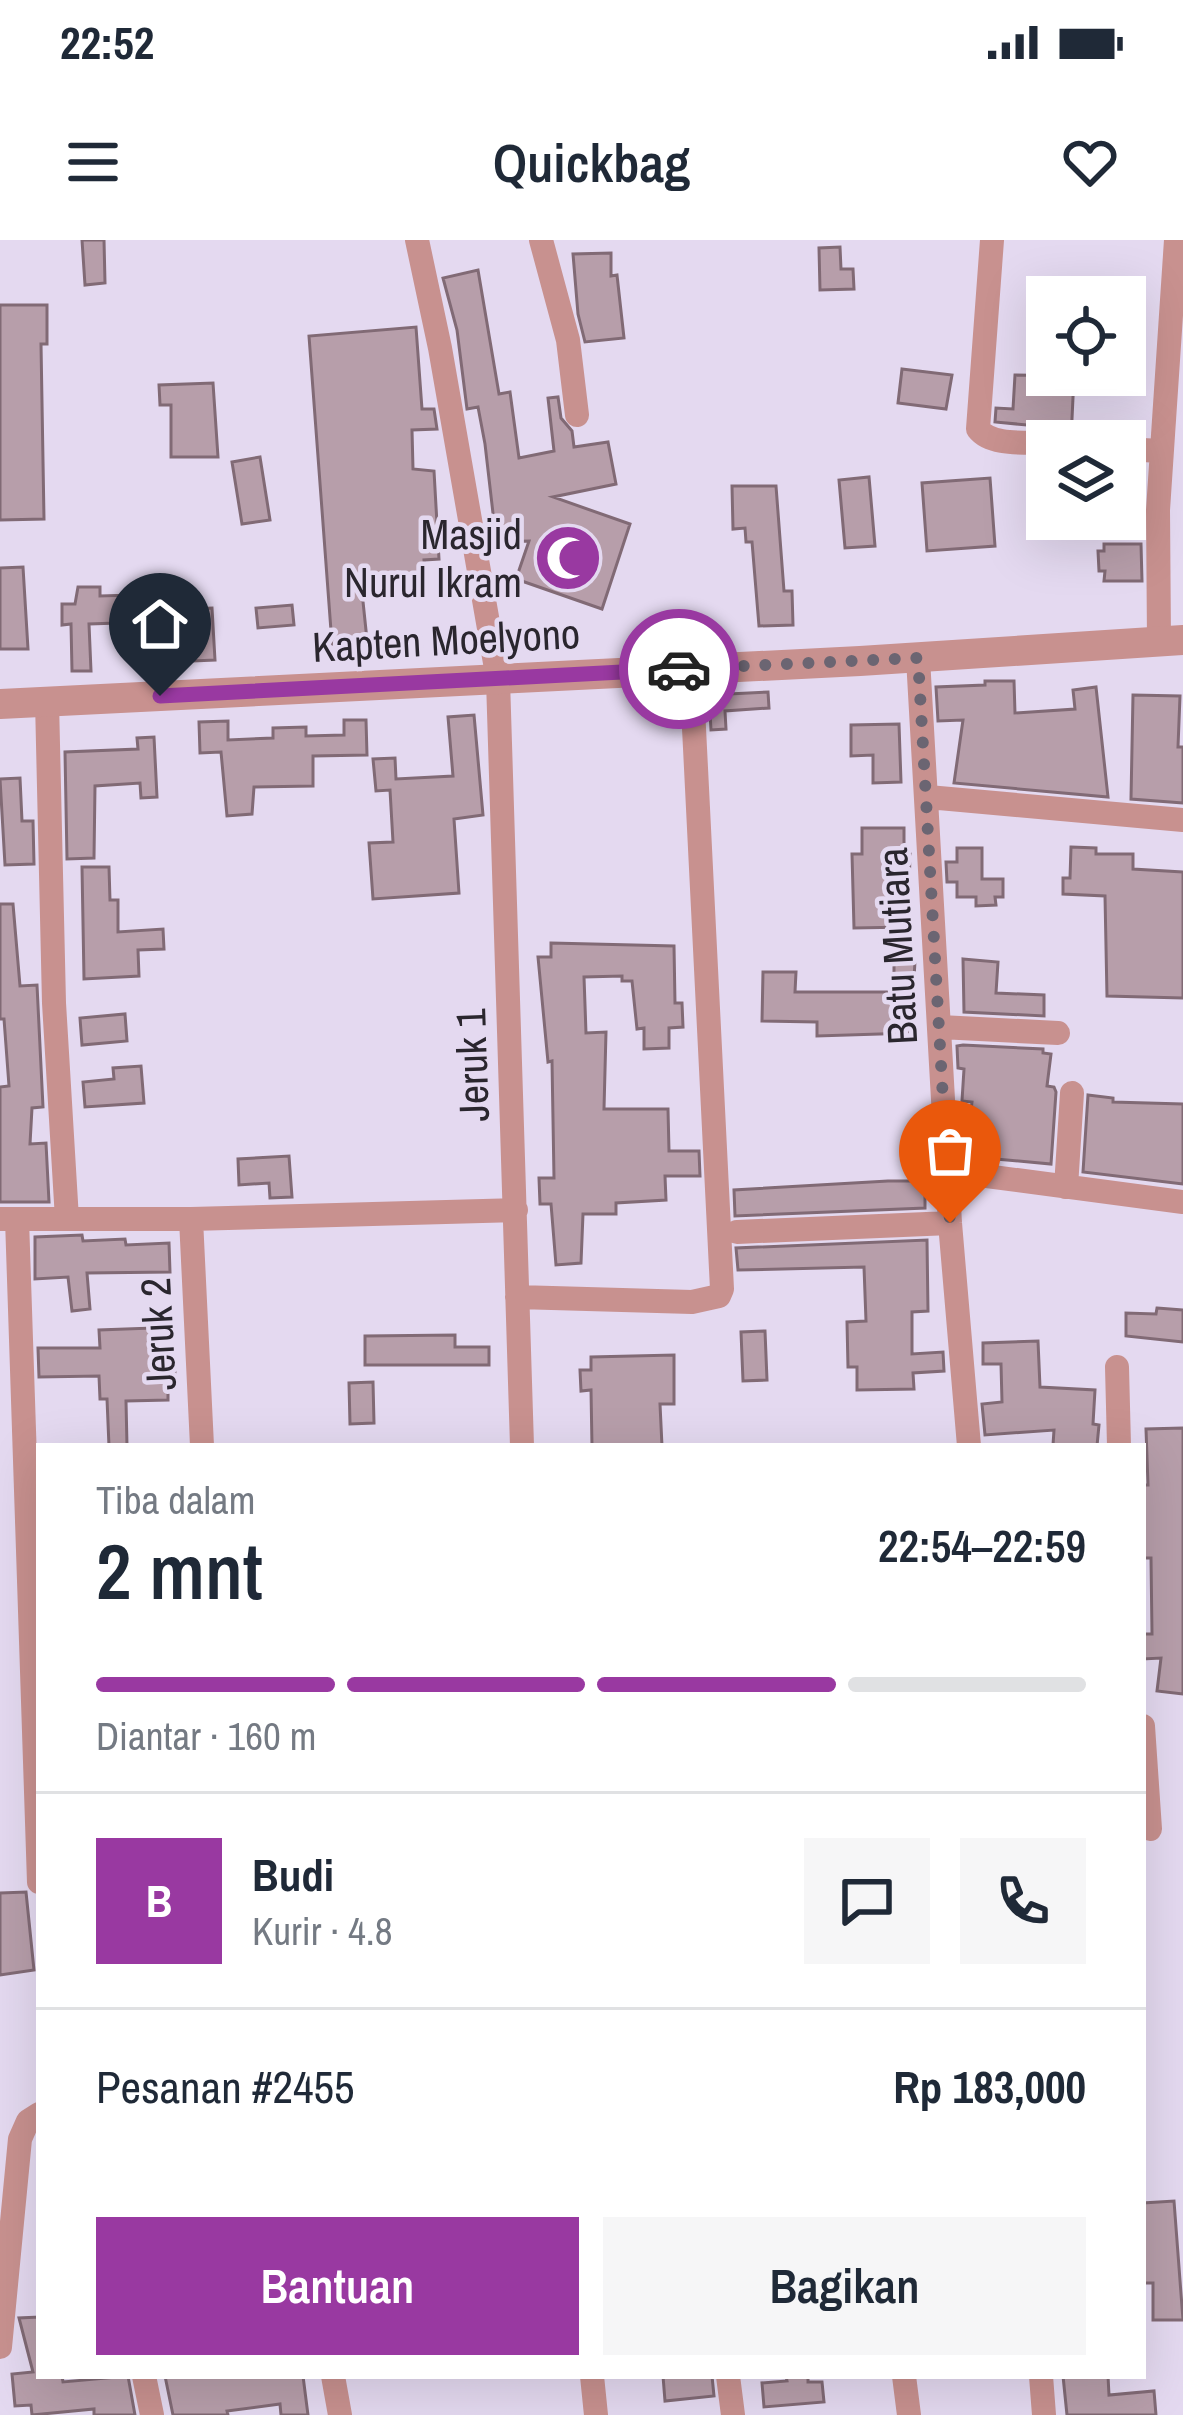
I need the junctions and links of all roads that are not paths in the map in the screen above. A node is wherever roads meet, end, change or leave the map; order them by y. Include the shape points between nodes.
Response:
1 (417, 240) edge
2 (541, 240) edge
3 (992, 240) edge
4 (1176, 240) edge
5 (577, 415) dead end
6 (1026, 442) edge
7 (1146, 450) edge
8 (1160, 451) junction
9 (1171, 641) edge
10 (918, 658) junction
11 (691, 668) junction
12 (498, 680) junction
13 (46, 701) junction
14 (0, 704) edge
15 (928, 797) junction
16 (1183, 820) edge
17 (940, 1027) junction
18 (1058, 1033) dead end
19 (1072, 1093) dead end
20 (948, 1172) junction
21 (1066, 1187) junction
22 (1183, 1202) edge
23 (516, 1210) junction
24 (8, 1219) edge
25 (67, 1219) junction
26 (191, 1219) junction
27 (950, 1223) junction
28 (737, 1232) dead end
29 (517, 1297) junction
30 (1117, 1367) dead end
31 (202, 1443) edge
32 (522, 1443) edge
33 (969, 1443) edge
34 (1119, 1443) edge
35 (1146, 1770) edge
36 (36, 1818) edge
37 (1150, 1829) dead end
38 (36, 2116) edge
39 (0, 2347) edge
40 (145, 2379) edge
41 (334, 2379) edge
42 (592, 2379) edge
43 (728, 2379) edge
44 (904, 2379) edge
45 (1040, 2379) edge
46 (152, 2415) edge
47 (340, 2415) edge
48 (596, 2415) edge
49 (733, 2415) edge
50 (909, 2415) edge
51 (1044, 2415) edge

1 - 12 street, Jeruk 1
2 - 5 street via 568,340
3 - 6 street via 977,429
4 - 8 street
7 - 8 street
8 - 9 street
9 - 10 street, Kapten Moelyono
10 - 11 street, Kapten Moelyono
10 - 15 street, Batu Mutiara
11 - 12 street, Kapten Moelyono
11 - 29 street via 722,1289 692,1302
12 - 13 street, Kapten Moelyono
12 - 23 street, Jeruk 1
13 - 14 street, Kapten Moelyono
13 - 25 street
15 - 16 street
15 - 17 street, Batu Mutiara
17 - 18 street
17 - 20 street, Batu Mutiara
19 - 21 street
20 - 21 street
20 - 27 street, Batu Mutiara
21 - 22 street
23 - 26 street
23 - 29 street, Jeruk 1
24 - 25 street
24 - 36 street
25 - 26 street
26 - 31 street, Jeruk 2
27 - 28 street
27 - 33 street, Batu Mutiara
29 - 32 street, Jeruk 1
30 - 34 street
35 - 37 street
38 - 39 street via 20,2139
40 - 46 street
41 - 47 street
42 - 48 street
43 - 49 street
44 - 50 street
45 - 51 street

